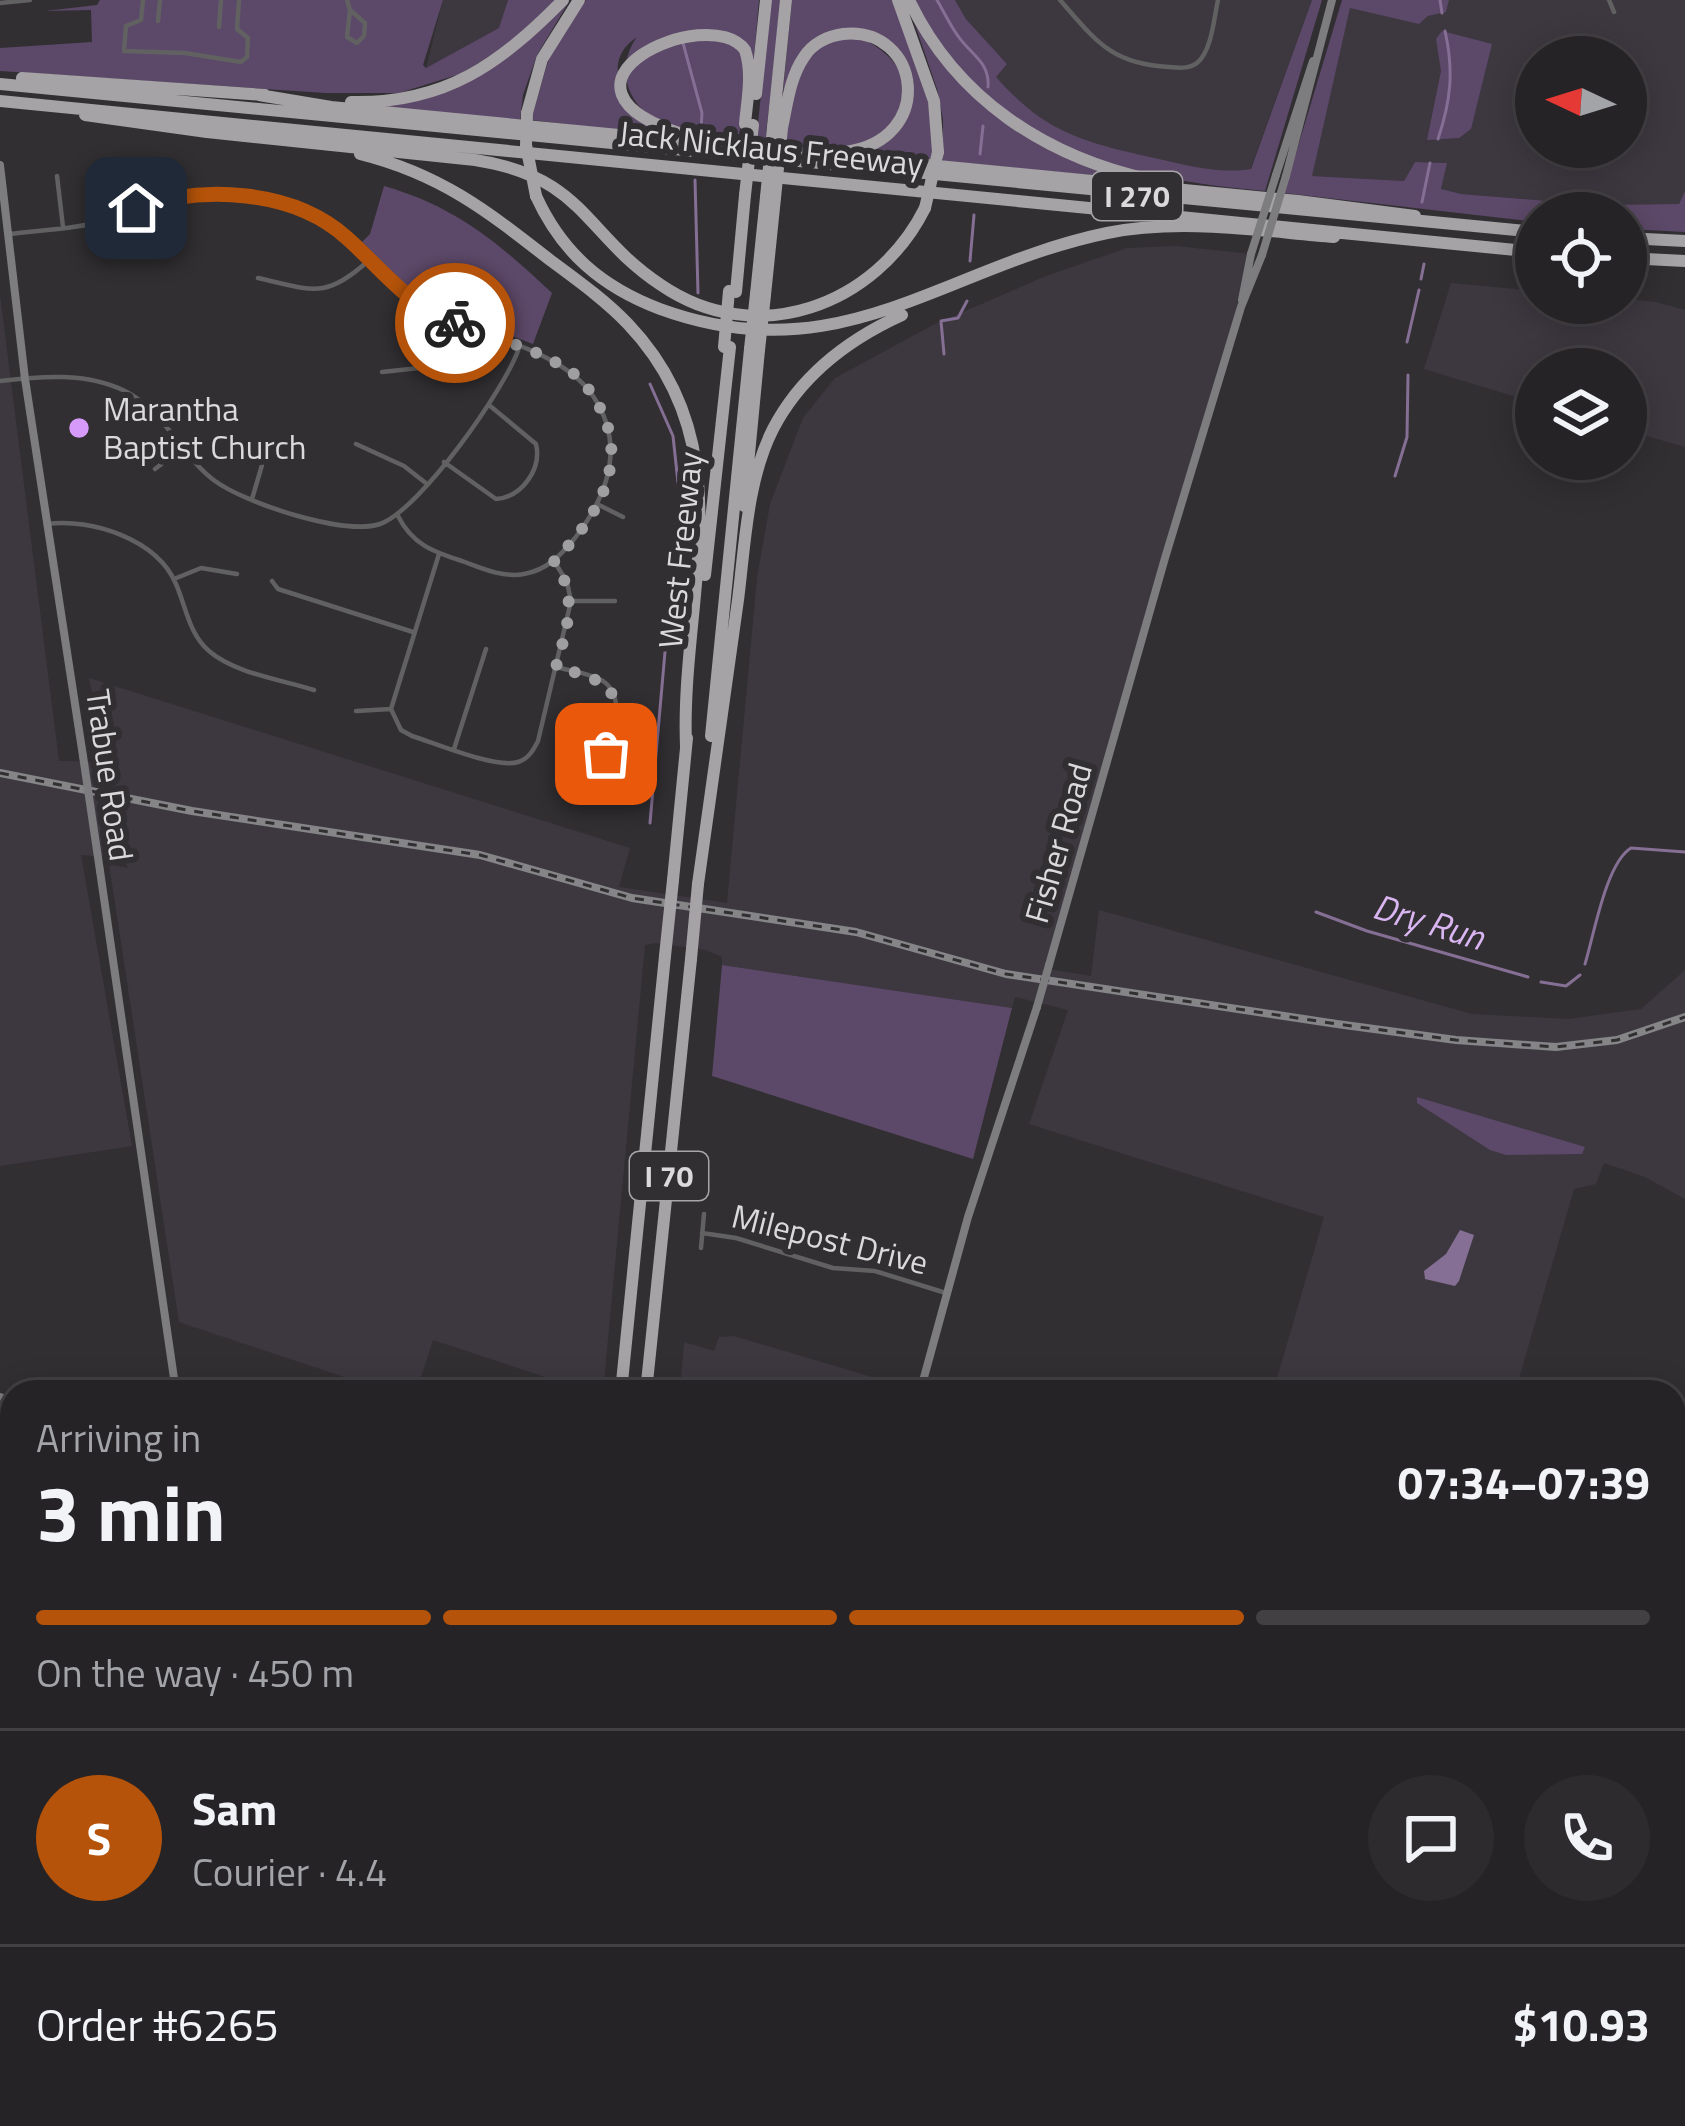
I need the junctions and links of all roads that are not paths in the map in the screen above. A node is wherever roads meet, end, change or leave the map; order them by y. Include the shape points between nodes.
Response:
1 (30, 0) edge
2 (143, 0) edge
3 (160, 0) edge
4 (221, 0) edge
5 (239, 0) edge
6 (347, 0) edge
7 (563, 0) edge
8 (579, 0) edge
9 (766, 0) edge
10 (786, 0) edge
11 (898, 0) edge
12 (909, 0) edge
13 (1060, 0) edge
14 (1218, 0) edge
15 (1332, 0) edge
16 (1609, 0) edge
17 (0, 3) edge
18 (350, 10) junction
19 (1613, 12) dead end
20 (2, 16) edge
21 (728, 20) dead end
22 (158, 21) dead end
23 (219, 27) dead end
24 (624, 53) dead end
25 (0, 80) edge
26 (259, 95) junction
27 (0, 101) edge
28 (749, 125) junction
29 (778, 128) junction
30 (324, 144) junction
31 (718, 145) junction
32 (796, 152) junction
33 (0, 165) edge
34 (57, 176) dead end
35 (1210, 193) junction
36 (63, 227) junction
37 (1515, 230) edge
38 (1515, 230) edge
39 (10, 234) junction
40 (1647, 239) edge
41 (1685, 241) edge
42 (1437, 243) junction
43 (1515, 250) edge
44 (1039, 252) junction
45 (1647, 259) edge
46 (368, 261) junction
47 (1685, 262) edge
48 (14, 267) junction
49 (0, 269) edge
50 (258, 278) dead end
51 (447, 320) junction
52 (519, 348) junction
53 (755, 350) junction
54 (382, 372) dead end
55 (26, 379) junction
56 (0, 381) edge
57 (489, 405) junction
58 (356, 444) dead end
59 (185, 446) junction
60 (444, 462) junction
61 (262, 465) dead end
62 (154, 469) dead end
63 (427, 484) junction
64 (252, 500) junction
65 (598, 505) junction
66 (398, 516) junction
67 (623, 517) dead end
68 (47, 524) junction
69 (439, 554) junction
70 (554, 561) junction
71 (237, 574) dead end
72 (174, 579) junction
73 (272, 581) dead end
74 (615, 601) dead end
75 (571, 602) junction
76 (413, 632) junction
77 (486, 649) dead end
78 (730, 651) junction
79 (556, 667) junction
80 (314, 690) dead end
81 (391, 709) junction
82 (356, 711) dead end
83 (686, 746) junction
84 (454, 748) junction
85 (596, 791) dead end
86 (698, 884) junction
87 (704, 1214) dead end
88 (702, 1233) junction
89 (701, 1248) dead end
90 (946, 1293) junction
91 (174, 1380) edge
92 (620, 1380) edge
93 (647, 1380) edge
94 (923, 1380) edge

1 - 17 street
2 - 5 street via 142,20 126,26 124,51 245,60
3 - 22 street
4 - 23 street
6 - 18 street
7 - 26 highway via 494,63 437,90 365,102
8 - 44 highway, bridge via 542,59 527,113 527,160 548,223 598,278 670,313 742,328 809,328 865,318
9 - 28 highway, West Freeway / I 70
10 - 29 highway, West Freeway / I 70
11 - 30 highway, bridge via 938,120 925,208 896,254 859,287 817,308 749,315 707,307 659,284 568,196 527,172
12 - 35 highway via 956,72 1032,136 1089,164
13 - 14 street via 1099,45 1162,67 1197,63
15 - 90 main road, Fisher Road, bridge
16 - 19 street
17 - 20 street
18 - 18 street via 365,22 357,43 347,37
21 - 28 highway via 747,59
24 - 31 highway via 626,89 643,116
25 - 26 highway
25 - 38 highway, Jack Nicklaus Freeway / I 270
26 - 31 highway
27 - 30 highway
27 - 42 highway, Jack Nicklaus Freeway / I 270
28 - 83 highway, West Freeway / I 70, bridge
29 - 32 highway via 801,61 818,43 854,34 898,57 907,103 887,137 849,151
29 - 53 highway, West Freeway / I 70, bridge
30 - 83 highway via 414,170 476,202 615,311 667,375 689,424 700,490
31 - 32 highway
32 - 35 highway
33 - 39 main road, Trabue Road
34 - 36 street
35 - 37 highway
36 - 39 street
36 - 46 street via 171,198 261,198 319,217
39 - 48 main road, Trabue Road
40 - 41 highway
42 - 43 highway, Jack Nicklaus Freeway / I 270
42 - 44 highway via 1162,226
44 - 78 highway via 861,336 798,391 758,470
45 - 47 highway
46 - 50 street via 325,290
46 - 51 street
48 - 49 street
48 - 55 main road, Trabue Road
51 - 52 street
51 - 54 street via 419,368
52 - 57 street
52 - 65 street via 570,371 599,406 611,448
53 - 78 highway
53 - 86 highway, West Freeway / I 70
55 - 56 street
55 - 59 street via 83,378 122,389
55 - 68 main road, Trabue Road
57 - 60 street
57 - 60 street via 536,444 528,479 496,499
58 - 63 street
59 - 62 street
59 - 64 street via 213,479
60 - 63 street
61 - 64 street
63 - 66 street
64 - 66 street via 350,527
65 - 67 street
65 - 70 street
66 - 69 street via 413,539
68 - 72 street via 106,530 155,556
68 - 91 main road, Trabue Road, bridge
69 - 70 street via 515,575
69 - 76 street
70 - 75 street
71 - 72 street via 201,568
72 - 80 street via 206,650
73 - 76 street
74 - 75 street
75 - 79 street
76 - 81 street
77 - 84 street
78 - 86 highway
79 - 84 street via 529,755 507,764
79 - 85 street via 601,680 616,700
81 - 82 street
81 - 84 street via 401,730
83 - 92 highway, West Freeway / I 70, bridge
86 - 93 highway, West Freeway / I 70, bridge
87 - 88 street
88 - 89 street
88 - 90 street, Milepost Drive
90 - 94 main road, Fisher Road

